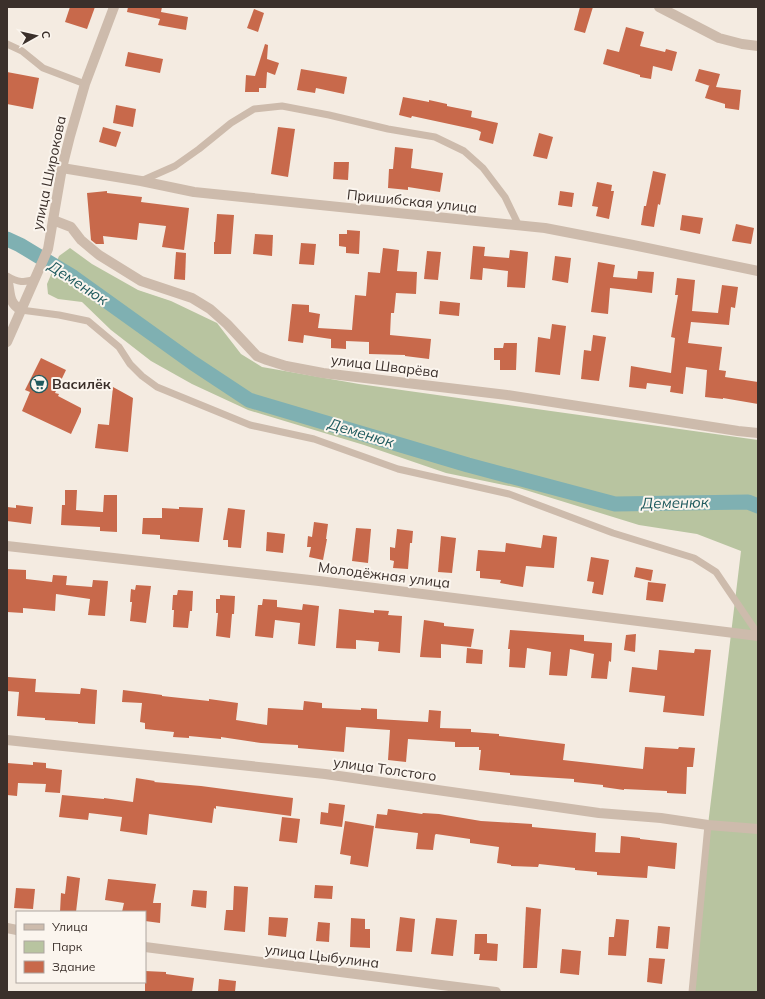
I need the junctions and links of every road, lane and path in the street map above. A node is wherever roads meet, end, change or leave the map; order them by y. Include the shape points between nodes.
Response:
1 (114, 7) edge
2 (659, 7) edge
3 (7, 44) edge
4 (758, 46) edge
5 (85, 84) junction
6 (62, 168) junction
7 (141, 181) junction
8 (53, 220) junction
9 (519, 226) junction
10 (758, 271) edge
11 (7, 277) edge
12 (36, 278) junction
13 (21, 310) junction
14 (7, 342) edge
15 (758, 432) edge
16 (7, 546) edge
17 (758, 635) edge
18 (7, 740) edge
19 (708, 825) junction
20 (758, 829) edge
21 (146, 947) edge
22 (496, 992) edge
23 (692, 992) edge

1 - 5 street, улица Широкова
2 - 4 street via 719,38
3 - 5 lane via 22,51 43,68
5 - 6 street, улица Широкова
6 - 7 street, Пришибская улица
6 - 8 street, улица Широкова
7 - 9 street, Пришибская улица via 194,192
7 - 9 lane via 175,166 231,123 254,109 282,106 434,137 464,151 483,168 505,196
8 - 12 street, улица Широкова via 48,249
8 - 15 street, улица Шварёва via 71,227 81,240 99,255 141,281 192,298 210,309 257,356 286,366
9 - 10 street, Пришибская улица via 545,228
11 - 12 lane via 23,282
11 - 13 street via 10,299 14,306
12 - 13 street, улица Широкова
13 - 14 street, улица Широкова
13 - 17 lane via 88,321 119,347 130,364 157,387 250,425 314,439 398,469 508,494 613,533 694,558 716,572
16 - 17 street, Молодёжная улица
18 - 19 street, улица Толстого via 325,774 599,813
19 - 20 street, улица Толстого
19 - 23 lane
21 - 22 street, улица Цыбулина

